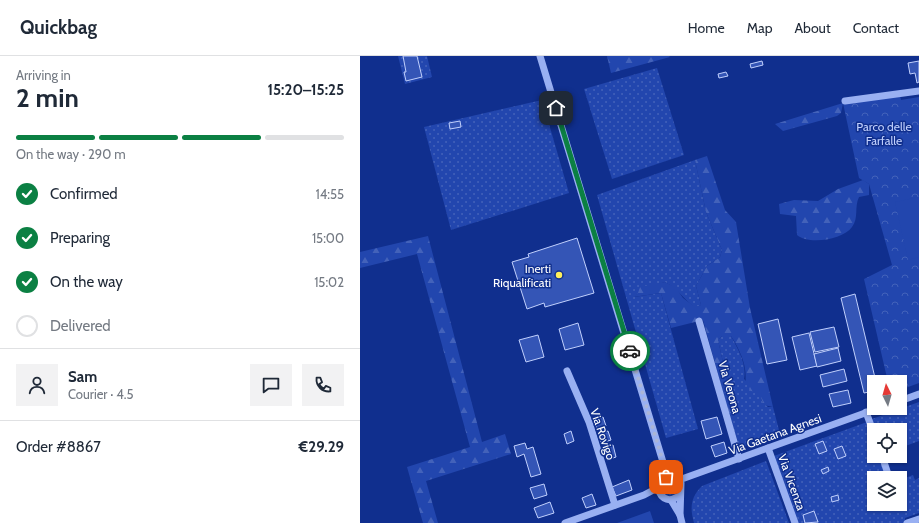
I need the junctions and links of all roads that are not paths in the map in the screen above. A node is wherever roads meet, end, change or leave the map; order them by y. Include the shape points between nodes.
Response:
1 (540, 56) edge
2 (919, 91) edge
3 (845, 101) dead end
4 (700, 321) dead end
5 (567, 371) dead end
6 (919, 394) edge
7 (907, 398) edge
8 (866, 412) joint
9 (870, 423) edge
10 (768, 448) junction
11 (739, 459) junction
12 (692, 476) junction
13 (672, 478) junction
14 (659, 487) junction
15 (682, 487) junction
16 (644, 495) junction
17 (680, 496) junction
18 (663, 498) junction
19 (671, 500) junction
20 (615, 505) junction
21 (681, 519) edge
22 (919, 519) edge
23 (565, 523) edge
24 (795, 523) edge
25 (907, 523) edge

1 - 13 street via 663,462
2 - 3 street
4 - 11 street, Via Verona
5 - 20 street, Via Rovigo via 589,422
6 - 7 street
8 - 9 street
8 - 10 street, Via Gaetana Agnesi
10 - 11 street, Via Gaetana Agnesi
10 - 24 street, Via Vicenza
11 - 12 street, Via Gaetana Agnesi
12 - 13 street, Via Gaetana Agnesi
12 - 15 street, Via Gaetana Agnesi
13 - 14 street via 661,481
13 - 15 street
14 - 16 street
14 - 18 street
15 - 17 street
16 - 18 street
16 - 20 street
17 - 19 street
17 - 21 street
18 - 19 street
19 - 21 street
20 - 23 street
22 - 25 street

